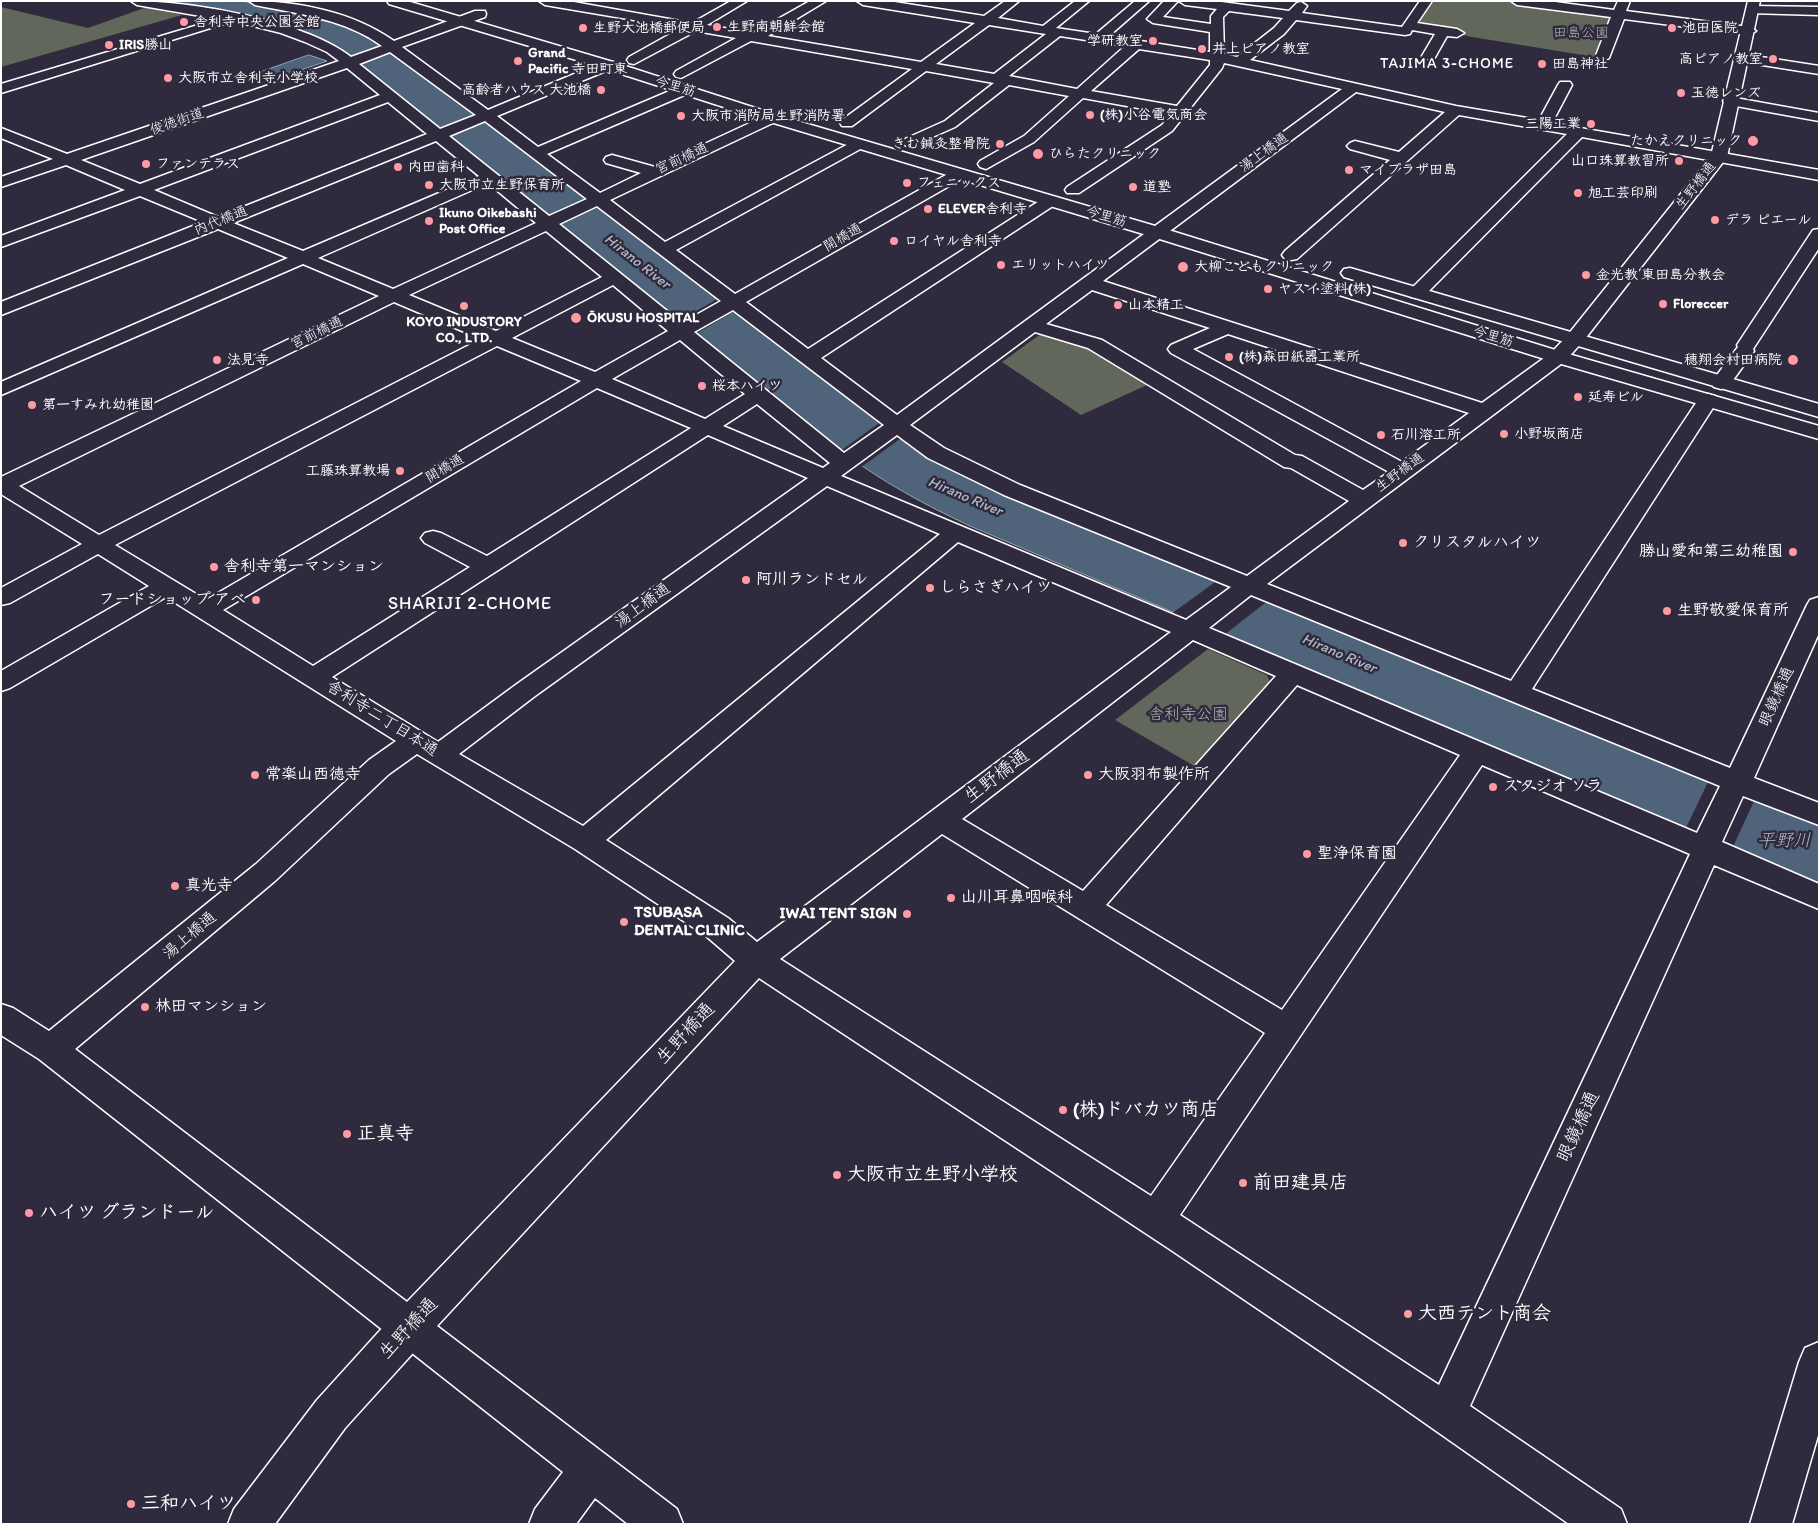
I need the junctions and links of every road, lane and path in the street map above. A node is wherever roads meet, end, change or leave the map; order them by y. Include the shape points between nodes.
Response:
1 (138, 1) edge
2 (255, 1) edge
3 (393, 1) edge
4 (436, 1) edge
5 (545, 1) edge
6 (741, 1) edge
7 (820, 1) edge
8 (863, 1) edge
9 (1013, 1) edge
10 (1083, 1) edge
11 (1143, 1) edge
12 (1172, 1) edge
13 (1185, 1) edge
14 (1305, 1) edge
15 (1426, 1) edge
16 (1517, 1) edge
17 (1189, 2) edge
18 (569, 3) edge
19 (332, 4) dead end
20 (652, 5) dead end
21 (1754, 6) edge
22 (1226, 7) junction
23 (1621, 7) edge
24 (1819, 11) edge
25 (310, 12) junction
26 (480, 14) junction
27 (631, 16) junction
28 (1292, 16) junction
29 (232, 19) junction
30 (462, 21) junction
31 (987, 21) junction
32 (1408, 26) junction
33 (694, 27) junction
34 (1216, 29) junction
35 (1051, 31) junction
36 (1278, 31) junction
37 (1443, 31) junction
38 (1749, 31) junction
39 (1457, 33) dead end
40 (1298, 34) dead end
41 (752, 37) junction
42 (1099, 38) junction
43 (1136, 44) junction
44 (391, 47) junction
45 (1429, 56) dead end
46 (1217, 57) junction
47 (1602, 58) dead end
48 (1742, 58) junction
49 (634, 60) junction
50 (350, 62) junction
51 (1239, 62) junction
52 (608, 65) junction
53 (926, 66) junction
54 (1819, 70) edge
55 (681, 74) junction
56 (699, 79) dead end
57 (1002, 79) junction
58 (1565, 85) dead end
59 (1354, 87) junction
60 (1, 89) edge
61 (684, 90) junction
62 (1082, 93) junction
63 (390, 96) junction
64 (1730, 102) junction
65 (1181, 110) junction
66 (1456, 110) junction
67 (483, 116) junction
68 (1819, 117) edge
69 (772, 118) junction
70 (1543, 126) junction
71 (865, 128) dead end
72 (1, 132) edge
73 (1578, 132) junction
74 (439, 134) junction
75 (892, 136) dead end
76 (910, 142) junction
77 (859, 144) junction
78 (1354, 146) dead end
79 (929, 147) dead end
80 (536, 154) junction
81 (1719, 157) junction
82 (967, 158) dead end
83 (1402, 158) junction
84 (69, 160) junction
85 (612, 160) dead end
86 (986, 164) junction
87 (1004, 169) dead end
88 (654, 172) junction
89 (959, 174) junction
90 (1819, 175) edge
91 (489, 177) junction
92 (1, 182) edge
93 (140, 190) junction
94 (1073, 190) junction
95 (1053, 193) junction
96 (1090, 195) dead end
97 (595, 201) junction
98 (219, 222) junction
99 (1163, 222) junction
100 (550, 223) junction
101 (1216, 233) dead end
102 (1819, 234) edge
103 (1, 242) edge
104 (664, 249) junction
105 (1272, 250) dead end
106 (302, 257) junction
107 (1334, 268) dead end
108 (613, 278) junction
109 (1090, 283) junction
110 (1417, 293) junction
111 (393, 296) junction
112 (730, 303) junction
113 (1, 309) edge
114 (1034, 326) junction
115 (1228, 327) junction
116 (683, 330) junction
117 (494, 338) junction
118 (1574, 340) junction
119 (809, 356) junction
120 (1558, 357) junction
121 (596, 380) junction
122 (1, 389) edge
123 (1715, 392) junction
124 (757, 394) junction
125 (1485, 411) junction
126 (1819, 412) edge
127 (705, 427) junction
128 (895, 427) junction
129 (1819, 433) edge
130 (847, 461) junction
131 (1403, 471) junction
132 (824, 478) junction
133 (2, 485) edge
134 (1364, 500) junction
135 (956, 532) junction
136 (433, 538) dead end
137 (97, 545) junction
138 (487, 566) junction
139 (167, 586) junction
140 (1246, 588) junction
141 (1, 598) edge
142 (1819, 604) edge
143 (206, 610) junction
144 (1194, 627) junction
145 (1292, 673) junction
146 (314, 677) junction
147 (1, 682) edge
148 (1516, 694) junction
149 (427, 748) junction
150 (1477, 752) junction
151 (1735, 785) junction
152 (1819, 815) edge
153 (941, 820) junction
154 (585, 841) junction
155 (1707, 846) junction
156 (1819, 898) edge
157 (1086, 908) junction
158 (756, 960) junction
159 (1, 1018) edge
160 (1286, 1029) junction
161 (51, 1048) junction
162 (1157, 1218) junction
163 (409, 1328) junction
164 (1819, 1362) edge
165 (1447, 1412) junction
166 (591, 1468) junction
167 (249, 1524) edge
168 (550, 1524) edge
169 (662, 1524) edge
170 (1606, 1524) edge
171 (1771, 1524) edge

1 - 29 street
2 - 25 street
3 - 30 street, 今里筋
4 - 26 street, 今里筋
5 - 18 street
6 - 33 street
7 - 41 street
8 - 31 street
9 - 31 street
10 - 35 street
11 - 42 street
12 - 34 street via 1153,19
13 - 17 street
14 - 28 street
15 - 32 street
16 - 23 street
17 - 22 street
18 - 27 street
19 - 25 street
20 - 27 street
21 - 24 street
21 - 38 street, 生野橋通
22 - 28 street
22 - 34 street via 1217,16
23 - 38 street
23 - 47 street
25 - 44 street via 364,28
26 - 30 street, 俊徳街道
26 - 49 street, 今里筋
27 - 33 street
28 - 32 street via 1404,31
28 - 36 street
29 - 50 street via 309,38
29 - 60 street
30 - 44 street, 俊徳街道
30 - 52 street, 今里筋
31 - 35 street
31 - 53 street
32 - 37 street
33 - 41 street
33 - 49 street
34 - 46 street
35 - 42 street
35 - 57 street
36 - 40 street
36 - 51 street
37 - 39 street
37 - 45 street
38 - 48 street, 生野橋通
41 - 53 street
41 - 55 street
42 - 43 street
43 - 46 street
43 - 62 street
44 - 50 street, 俊徳街道
44 - 67 street
46 - 51 street
46 - 65 street via 1217,65
48 - 54 street
48 - 64 street, 生野橋通
49 - 55 street, 今里筋
50 - 63 street
50 - 84 street, 俊徳街道
51 - 59 street
52 - 61 street, 今里筋
52 - 67 street
53 - 57 street
53 - 71 street via 842,121
55 - 56 street, 今里筋
57 - 62 street
57 - 76 street via 950,124
58 - 70 street
59 - 66 street
59 - 99 street, 湯上橋通
61 - 69 street, 今里筋
61 - 80 street
62 - 65 street
62 - 86 street via 1029,139
63 - 74 street
63 - 93 street
64 - 68 street
64 - 81 street, 生野橋通
65 - 94 street via 1167,128
66 - 70 street
66 - 83 street
67 - 74 street, 内代橋通
67 - 80 street
69 - 77 street, 今里筋
69 - 88 street, 宮前橋通
70 - 73 street
72 - 84 street
73 - 81 street
73 - 110 street
74 - 91 street
74 - 98 street, 内代橋通
75 - 76 street
76 - 79 street
77 - 89 street, 今里筋
77 - 104 street
78 - 83 street
80 - 97 street
81 - 90 street
81 - 118 street, 生野橋通
82 - 86 street
83 - 105 street via 1300,258
84 - 92 street, 俊徳街道
84 - 93 street
85 - 88 street
86 - 87 street
88 - 97 street, 宮前橋通
89 - 95 street, 今里筋
89 - 112 street, 開橋通
91 - 100 street
91 - 106 street
93 - 98 street
93 - 103 street
94 - 95 street, 今里筋
94 - 96 street, 今里筋
95 - 99 street, 今里筋
95 - 119 street
97 - 100 street, 宮前橋通
97 - 104 street
98 - 106 street
98 - 113 street, 内代橋通
99 - 101 street, 今里筋
99 - 109 street, 湯上橋通
99 - 120 street, 今里筋
100 - 108 street
100 - 111 street, 宮前橋通
102 - 123 street
104 - 112 street
106 - 111 street
106 - 122 street
107 - 110 street, 今里筋
108 - 116 street
108 - 117 street
109 - 114 street, 湯上橋通
109 - 115 street
110 - 118 street, 今里筋
111 - 117 street
111 - 133 street, 宮前橋通
112 - 116 street, 開橋通
112 - 119 street
114 - 128 street, 湯上橋通
114 - 134 street via 1095,344 1292,462
115 - 125 street
115 - 131 street via 1178,349
116 - 121 street, 開橋通
116 - 124 street
117 - 121 street
117 - 137 street
118 - 120 street, 生野橋通
118 - 123 street, 今里筋
119 - 128 street
120 - 123 street, 今里筋
120 - 125 street, 生野橋通
121 - 127 street
121 - 143 street, 開橋通
123 - 126 street, 今里筋
123 - 129 street, 今里筋
123 - 148 street
124 - 127 street
124 - 130 street
125 - 131 street, 生野橋通
127 - 132 street
127 - 138 street
128 - 130 street, 湯上橋通
128 - 140 street via 980,476
130 - 132 street, 湯上橋通
131 - 134 street, 生野橋通
132 - 135 street
132 - 149 street, 湯上橋通
133 - 137 street, 舎利寺二丁目本通
134 - 140 street, 生野橋通
135 - 144 street via 1177,626
135 - 154 street
136 - 138 street
137 - 139 street, 舎利寺二丁目本通
137 - 141 street
138 - 146 street
139 - 143 street, 舎利寺二丁目本通
139 - 147 street
140 - 144 street, 生野橋通
140 - 148 street
142 - 151 street, 眼鏡橋通
143 - 146 street, 舎利寺二丁目本通
144 - 145 street
144 - 153 street, 生野橋通
145 - 150 street
145 - 157 street
146 - 149 street, 舎利寺二丁目本通
148 - 151 street
149 - 154 street, 舎利寺二丁目本通
149 - 161 street, 湯上橋通 via 379,767 266,872
150 - 155 street
150 - 160 street
151 - 152 street
151 - 155 street, 眼鏡橋通
153 - 157 street
153 - 158 street, 生野橋通
154 - 158 street, 舎利寺二丁目本通 via 717,927
155 - 156 street
155 - 165 street, 眼鏡橋通
157 - 160 street
158 - 162 street, 舎利寺二丁目本通
158 - 163 street, 生野橋通
159 - 161 street
160 - 162 street
161 - 163 street
162 - 165 street, 舎利寺二丁目本通
163 - 166 street
163 - 167 street, 生野橋通 via 331,1414
164 - 171 street
165 - 170 street, 舎利寺二丁目本通
166 - 168 street
166 - 169 street

